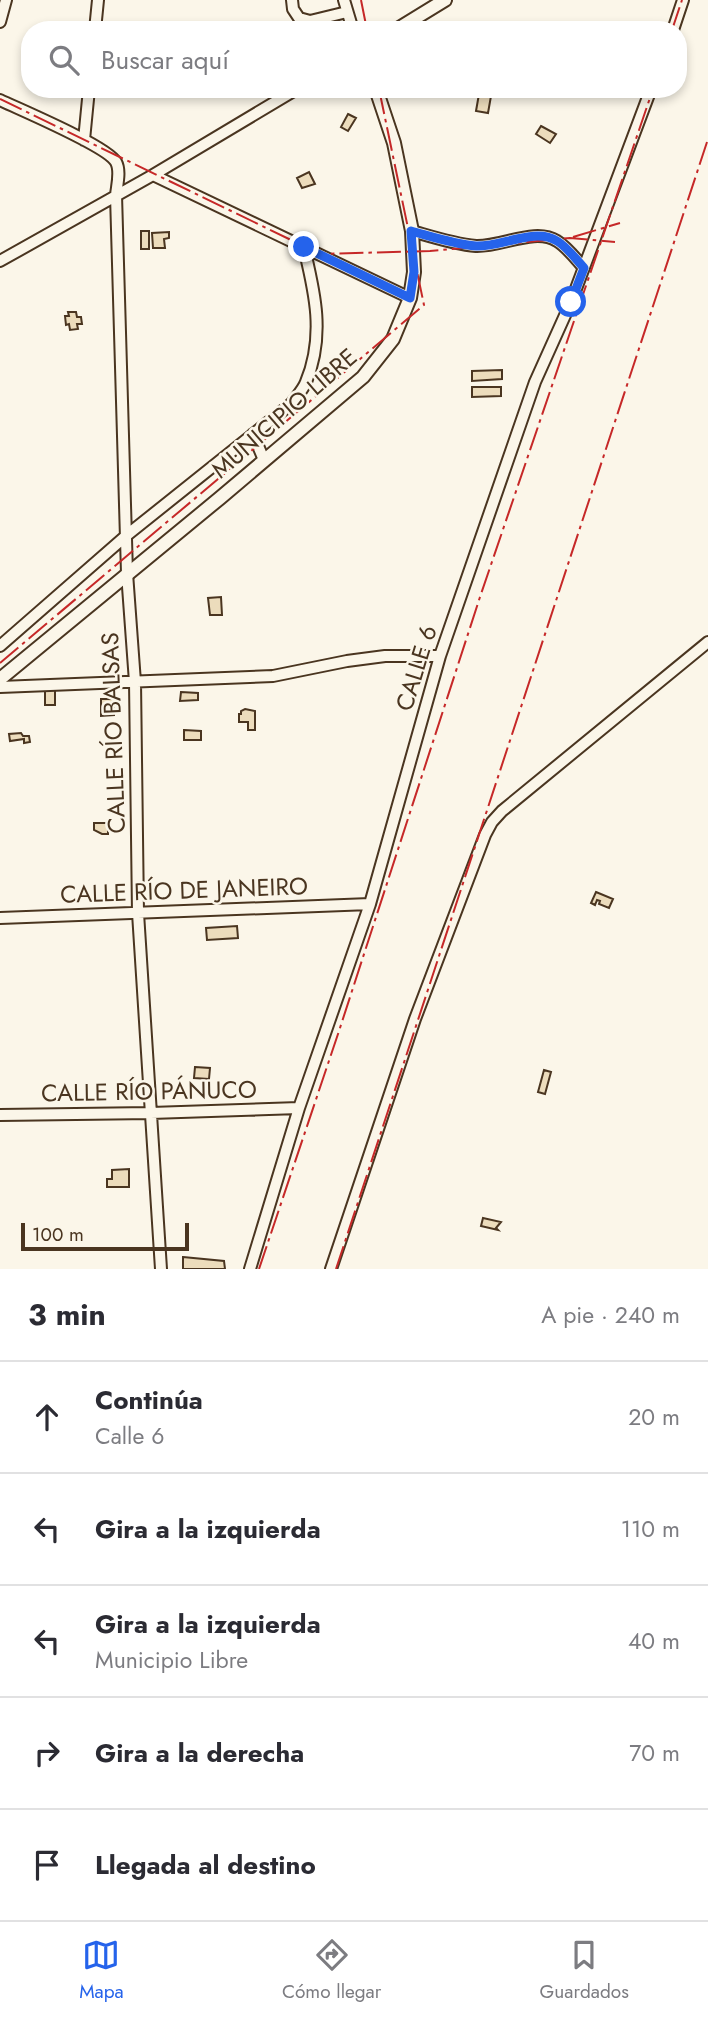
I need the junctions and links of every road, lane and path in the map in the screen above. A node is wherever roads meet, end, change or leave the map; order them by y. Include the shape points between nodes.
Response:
1 (6, 0) edge
2 (98, 0) edge
3 (292, 0) edge
4 (344, 0) edge
5 (445, 0) edge
6 (683, 0) edge
7 (347, 12) junction
8 (95, 21) edge
9 (350, 21) edge
10 (411, 21) edge
11 (676, 21) edge
12 (0, 22) edge
13 (88, 98) edge
14 (282, 98) edge
15 (379, 98) edge
16 (648, 98) edge
17 (0, 100) edge
18 (84, 140) junction
19 (153, 175) junction
20 (116, 195) junction
21 (411, 231) junction
22 (304, 247) junction
23 (0, 261) edge
24 (584, 268) junction
25 (410, 298) junction
26 (253, 434) junction
27 (264, 460) junction
28 (127, 535) junction
29 (127, 573) junction
30 (708, 642) edge
31 (0, 646) edge
32 (440, 656) junction
33 (0, 679) edge
34 (135, 682) junction
35 (0, 687) edge
36 (370, 904) junction
37 (138, 913) junction
38 (0, 918) edge
39 (299, 1108) junction
40 (151, 1113) junction
41 (0, 1115) edge
42 (160, 1269) edge
43 (250, 1269) edge
44 (331, 1269) edge

1 - 12 street
2 - 8 street
3 - 7 street via 299,18 310,21
4 - 7 street
5 - 10 street
6 - 11 street
7 - 9 street
13 - 18 street
14 - 19 street
15 - 21 street, MUNICIPIO LIBRE via 394,143
16 - 24 street, CALLE 6
17 - 18 street
18 - 20 street, CALLE RÍO BALSAS via 118,164
19 - 20 street
19 - 22 street
20 - 23 street
20 - 28 street, CALLE RÍO BALSAS
21 - 24 street via 477,246 549,237
21 - 25 street, MUNICIPIO LIBRE via 414,272
22 - 25 street
22 - 26 street via 318,317 312,366 306,384 290,404
24 - 32 street, CALLE 6 via 535,382
25 - 27 street, MUNICIPIO LIBRE via 393,339 363,377
26 - 27 street
26 - 28 street
27 - 29 street, MUNICIPIO LIBRE
28 - 29 street, CALLE RÍO BALSAS
28 - 31 street
29 - 33 street, MUNICIPIO LIBRE
29 - 34 street, CALLE RÍO BALSAS
30 - 44 street via 492,822 415,1019
32 - 34 street via 385,656 273,676
32 - 36 street, CALLE 6
34 - 35 street
34 - 37 street, CALLE RÍO BALSAS
36 - 37 street, CALLE RÍO DE JANEIRO
36 - 39 street, CALLE 6
37 - 38 street, CALLE RÍO DE JANEIRO
37 - 40 street, CALLE RÍO BALSAS
39 - 40 street, CALLE RÍO PÁNUCO
39 - 43 street, CALLE 6
40 - 41 street, CALLE RÍO PÁNUCO
40 - 42 street, CALLE RÍO BALSAS

